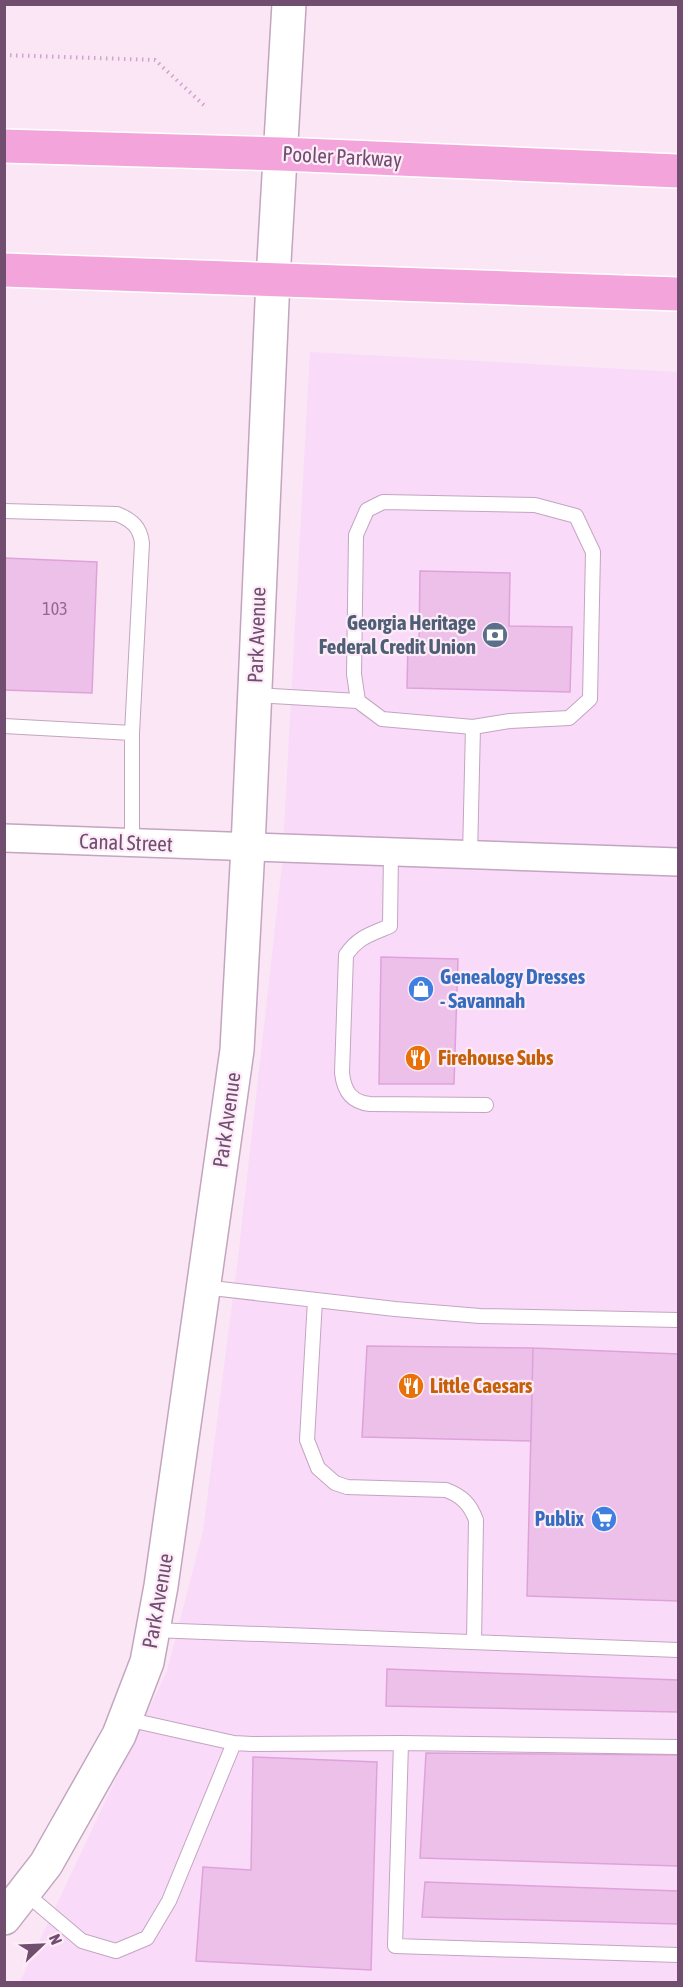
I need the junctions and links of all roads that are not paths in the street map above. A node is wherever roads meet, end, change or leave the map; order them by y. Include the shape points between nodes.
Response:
1 (289, 4) edge
2 (4, 146) edge
3 (281, 154) junction
4 (678, 171) edge
5 (4, 270) edge
6 (273, 279) junction
7 (678, 294) edge
8 (4, 511) edge
9 (255, 695) junction
10 (358, 701) junction
11 (4, 726) edge
12 (473, 727) junction
13 (132, 733) junction
14 (4, 838) edge
15 (132, 843) junction
16 (248, 847) junction
17 (391, 852) junction
18 (470, 855) junction
19 (678, 862) edge
20 (486, 1105) dead end
21 (203, 1287) junction
22 (315, 1300) junction
23 (678, 1320) edge
24 (153, 1630) junction
25 (474, 1642) junction
26 (678, 1650) edge
27 (126, 1719) junction
28 (234, 1743) junction
29 (400, 1743) junction
30 (678, 1747) edge
31 (24, 1892) junction
32 (4, 1918) edge
33 (678, 1954) edge

1 - 3 street, Park Avenue
2 - 3 main road, Pooler Parkway
3 - 4 main road, Pooler Parkway
3 - 6 street, Park Avenue
5 - 6 main road
6 - 7 main road
6 - 9 street, Park Avenue
8 - 13 lane via 117,514 136,525 142,543
9 - 10 lane
9 - 16 street, Park Avenue
10 - 12 lane via 382,719
10 - 12 lane via 354,674 356,535 367,510 382,502 535,505 576,516 593,552 590,699 569,718
11 - 13 lane
12 - 18 lane
13 - 15 lane
14 - 15 street, Canal Street
15 - 16 street, Canal Street
16 - 17 street, Canal Street
16 - 21 street, Park Avenue via 237,1050
17 - 18 street, Canal Street
17 - 20 lane via 390,926 363,937 346,955 343,1085 358,1102 370,1104
18 - 19 street, Canal Street
21 - 22 lane
21 - 24 street, Park Avenue
22 - 23 lane via 480,1316
22 - 25 lane via 307,1440 318,1468 347,1488 446,1490 460,1496 472,1508 476,1520
24 - 25 lane
24 - 27 street, Park Avenue via 147,1662
25 - 26 lane
27 - 28 lane
27 - 31 street, Park Avenue via 46,1864
28 - 29 lane
28 - 31 lane via 169,1901 147,1938 116,1951 82,1941
29 - 30 lane
29 - 33 lane via 395,1946
31 - 32 street, Park Avenue

